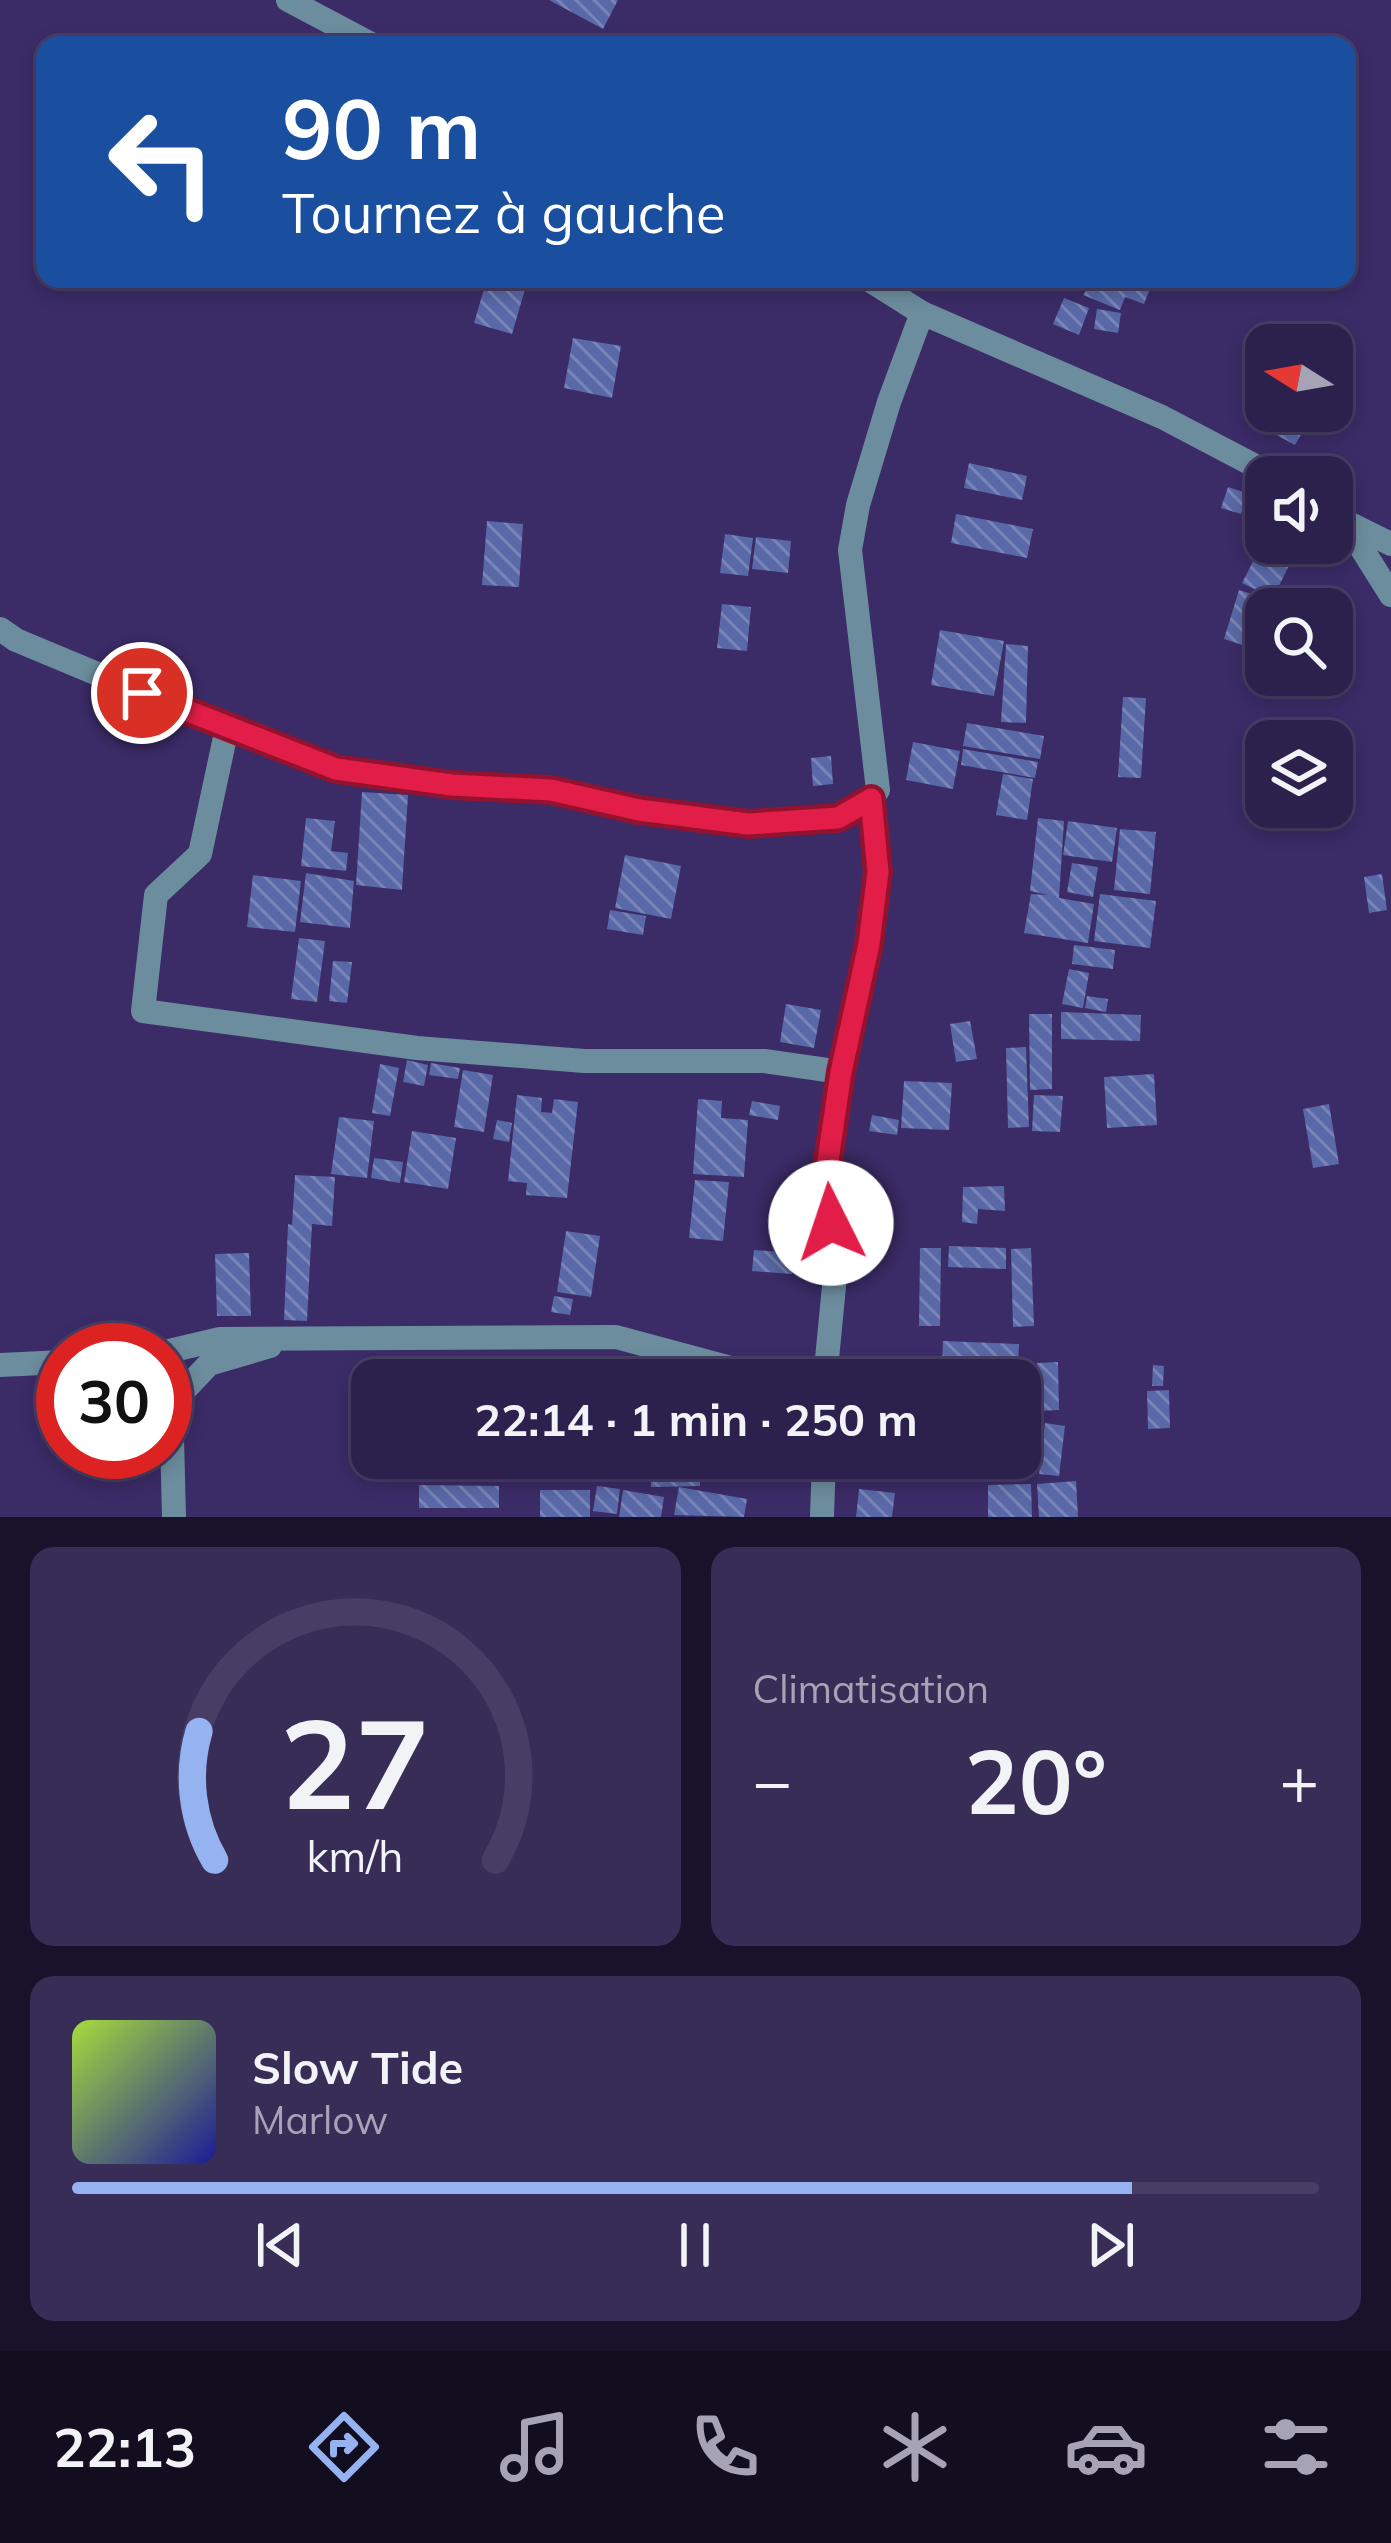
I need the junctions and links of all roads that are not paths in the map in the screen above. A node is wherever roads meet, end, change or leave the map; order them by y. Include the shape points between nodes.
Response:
1 (288, 0) edge
2 (356, 36) edge
3 (882, 288) edge
4 (922, 313) junction
5 (1245, 460) edge
6 (1353, 526) edge
7 (1353, 539) edge
8 (1391, 544) edge
9 (1391, 595) edge
10 (0, 629) edge
11 (226, 728) junction
12 (871, 799) junction
13 (841, 1072) junction
14 (301, 1336) junction
15 (192, 1346) edge
16 (697, 1359) edge
17 (827, 1359) edge
18 (36, 1363) edge
19 (0, 1365) edge
20 (823, 1479) edge
21 (174, 1517) edge
22 (822, 1517) edge

1 - 2 street
3 - 4 street
4 - 5 street
4 - 12 street via 850,550 878,790
6 - 8 street
7 - 9 street
10 - 11 street
11 - 12 street via 336,769 551,790 748,824 838,818
11 - 13 street via 200,854 156,895 143,1011 417,1048 584,1061 764,1061
12 - 13 street via 878,872
13 - 17 street via 826,1174 837,1256
14 - 15 street
14 - 16 street via 616,1337
14 - 21 street via 209,1364 176,1399
18 - 19 street
20 - 22 street

